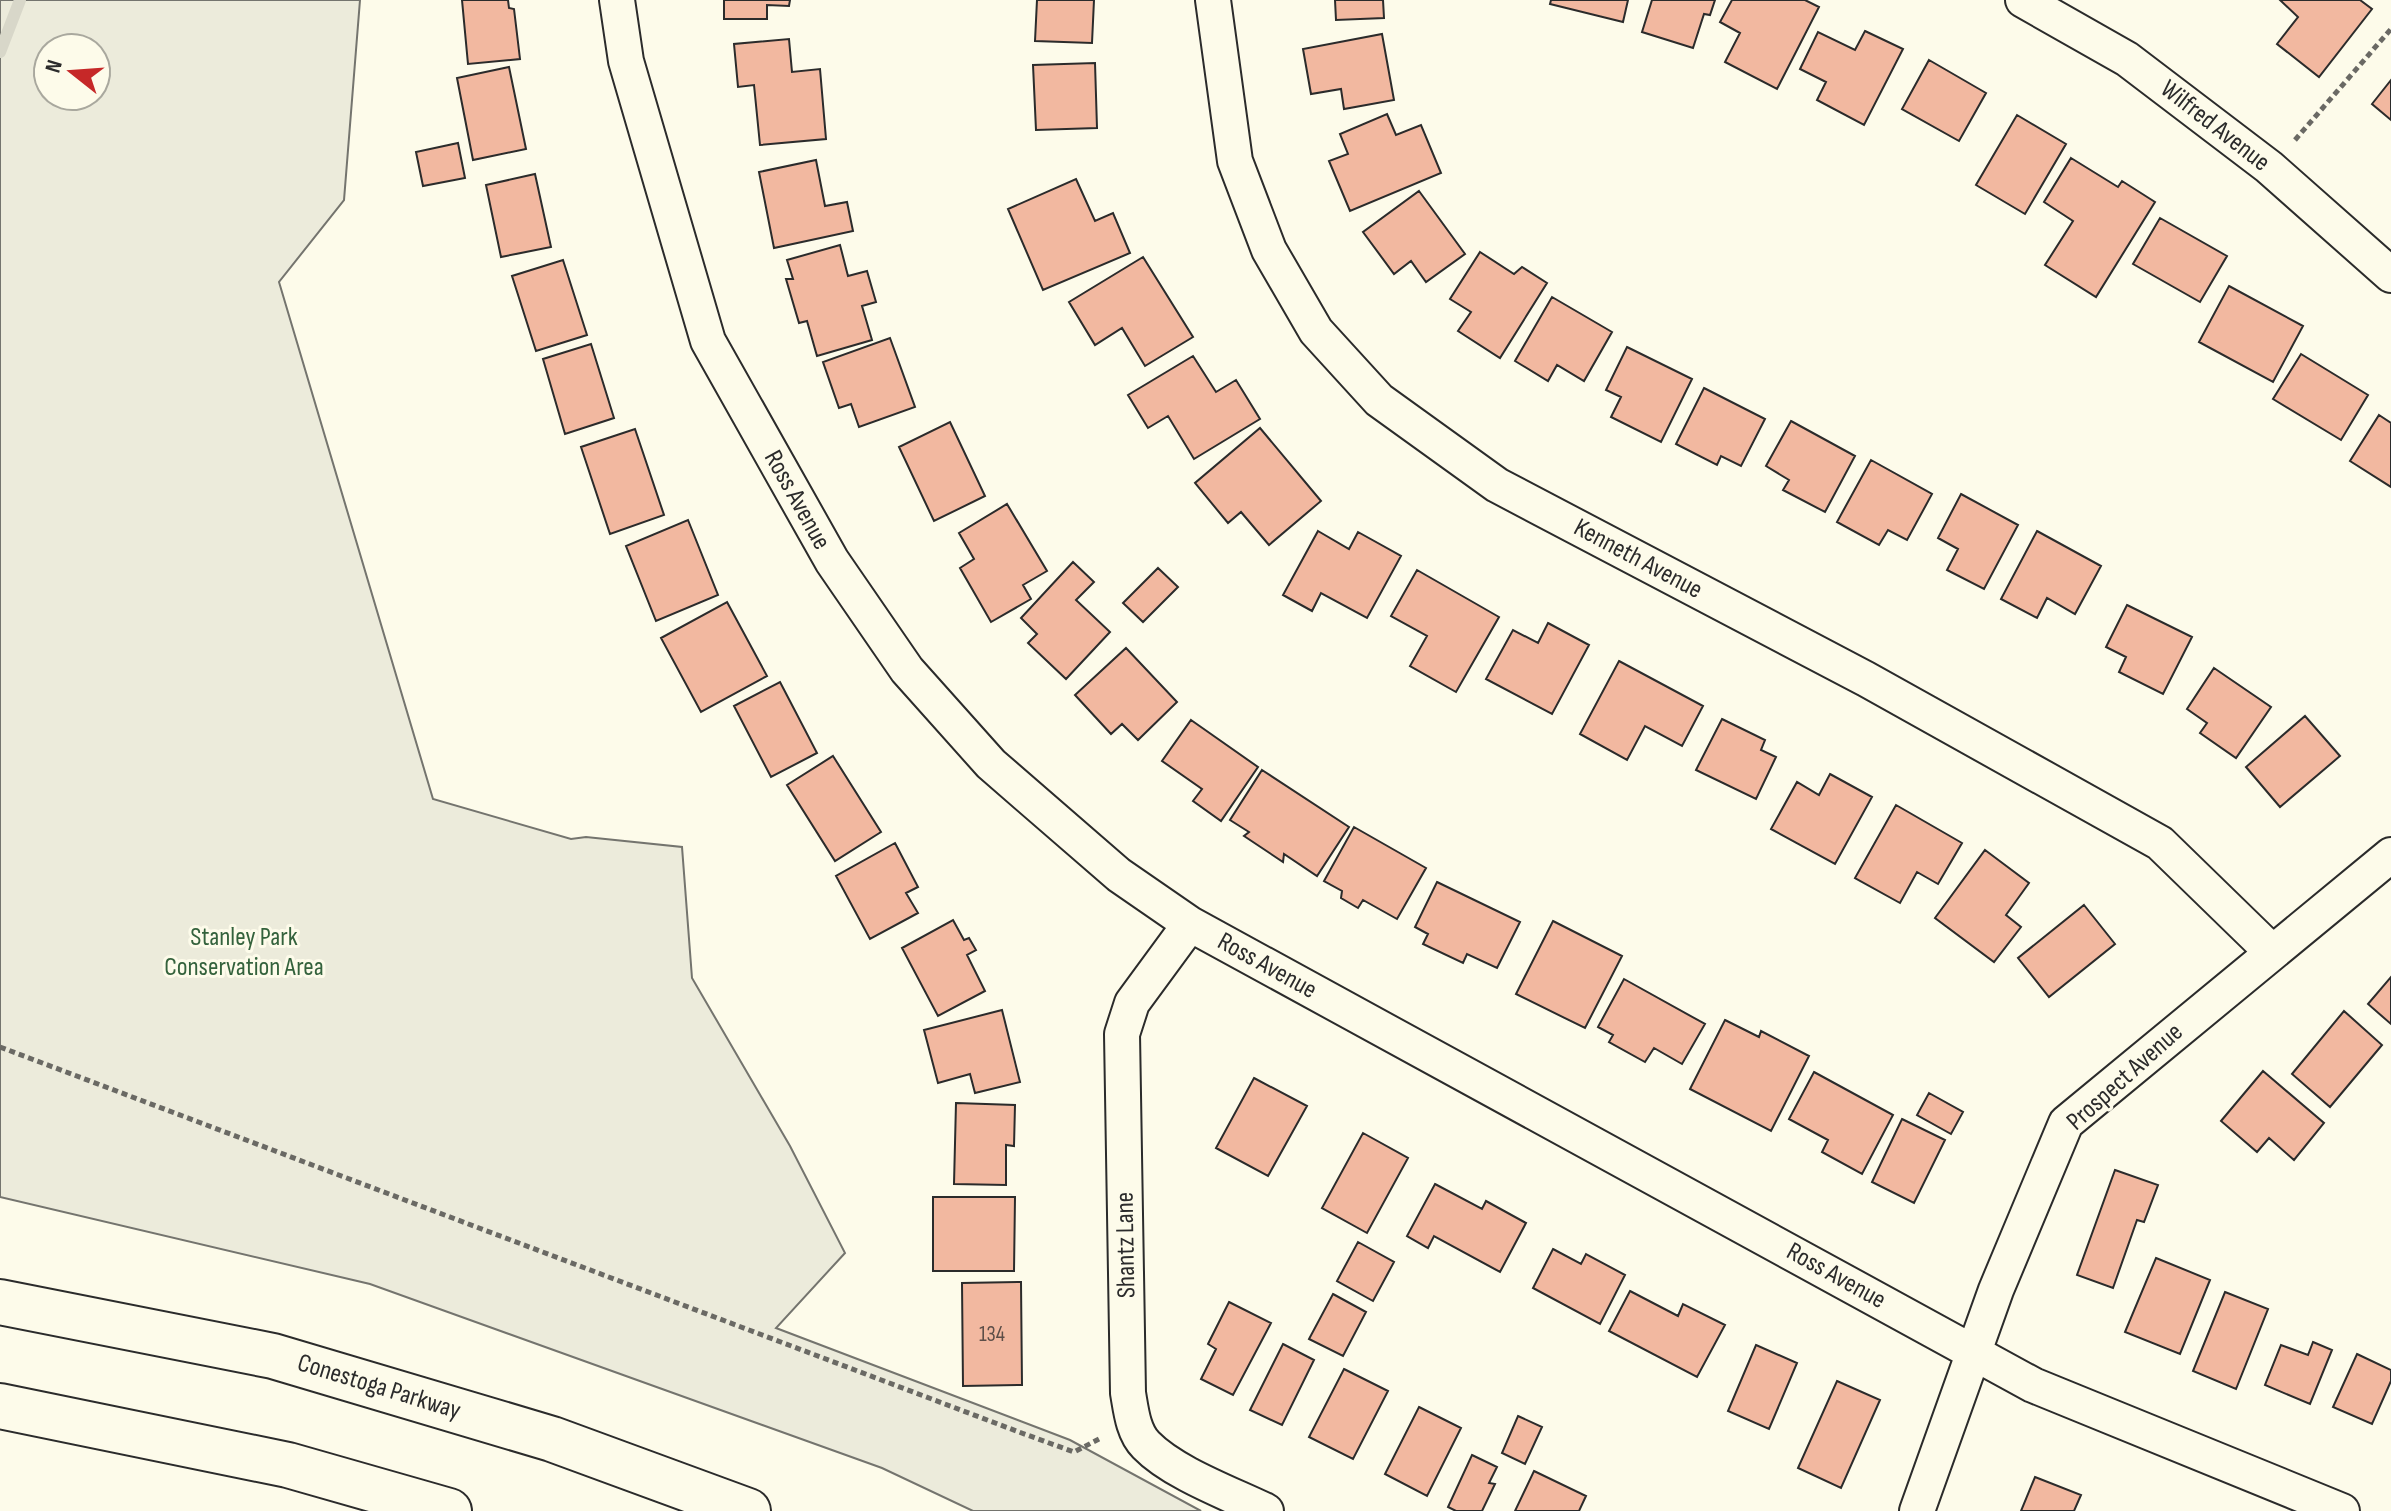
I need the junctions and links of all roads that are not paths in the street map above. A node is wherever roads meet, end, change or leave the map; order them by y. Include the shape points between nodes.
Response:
1 (617, 0) edge
2 (1213, 0) edge
3 (2023, 0) edge
4 (2391, 275) edge
5 (2391, 855) edge
6 (1190, 924) junction
7 (2271, 951) junction
8 (0, 1302) edge
9 (1974, 1354) junction
10 (0, 1406) edge
11 (449, 1511) edge
12 (748, 1511) edge
13 (1266, 1511) edge
14 (1917, 1511) edge
15 (2342, 1511) edge

1 - 6 street, Ross Avenue via 626,61 708,341 832,561 907,670 991,764 1119,875
2 - 7 street, Kenneth Avenue via 1235,161 1269,250 1316,331 1379,400 1497,485 1866,679 2160,843
3 - 4 street, Wilfred Avenue via 2127,59 2269,167
5 - 7 street, Prospect Avenue
6 - 9 street, Ross Avenue
6 - 13 street, Shantz Lane via 1132,1003 1122,1034 1132,1418 1145,1445
7 - 9 street, Prospect Avenue via 2066,1123
8 - 12 highway, Conestoga Parkway via 273,1356 552,1439
9 - 14 street, Prospect Avenue
9 - 15 street, Ross Avenue via 2033,1385
10 - 11 highway via 288,1465

